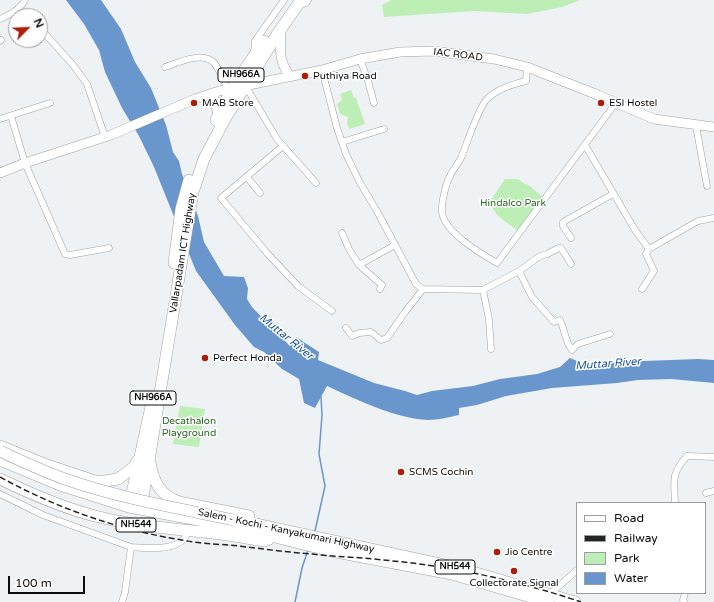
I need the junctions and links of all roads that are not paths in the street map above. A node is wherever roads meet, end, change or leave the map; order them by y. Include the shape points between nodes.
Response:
1 (25, 0) edge
2 (284, 0) edge
3 (308, 0) edge
4 (297, 2) edge
5 (0, 19) edge
6 (281, 29) junction
7 (48, 37) edge
8 (254, 56) junction
9 (360, 59) junction
10 (165, 67) dead end
11 (527, 67) junction
12 (322, 70) junction
13 (290, 76) junction
14 (245, 85) junction
15 (230, 88) junction
16 (212, 93) junction
17 (50, 103) dead end
18 (374, 103) dead end
19 (615, 104) junction
20 (218, 115) junction
21 (11, 116) junction
22 (0, 118) edge
23 (696, 126) junction
24 (714, 127) edge
25 (384, 129) dead end
26 (108, 136) junction
27 (342, 142) junction
28 (584, 144) junction
29 (283, 146) junction
30 (201, 157) junction
31 (25, 163) junction
32 (0, 173) edge
33 (247, 177) junction
34 (316, 183) dead end
35 (707, 186) dead end
36 (260, 193) dead end
37 (613, 194) junction
38 (714, 218) edge
39 (342, 233) dead end
40 (571, 238) dead end
41 (395, 245) junction
42 (109, 248) dead end
43 (649, 249) junction
44 (571, 264) dead end
45 (359, 265) junction
46 (519, 271) junction
47 (380, 289) dead end
48 (423, 289) junction
49 (642, 289) dead end
50 (483, 290) junction
51 (332, 311) dead end
52 (346, 328) dead end
53 (610, 334) dead end
54 (491, 349) dead end
55 (0, 446) edge
56 (0, 451) edge
57 (714, 457) edge
58 (145, 458) junction
59 (0, 460) edge
60 (0, 479) edge
61 (714, 491) edge
62 (706, 493) dead end
63 (0, 494) edge
64 (674, 502) edge
65 (129, 507) junction
66 (141, 510) junction
67 (263, 525) junction
68 (188, 530) junction
69 (278, 538) junction
70 (296, 538) junction
71 (131, 547) junction
72 (576, 571) edge
73 (549, 598) edge
74 (122, 602) edge
75 (575, 602) edge

1 - 5 street via 11,15
2 - 8 street via 255,41
3 - 4 street
4 - 6 highway, Vallarpadam ICT Highway / NH966A
4 - 8 highway, Vallarpadam ICT Highway / NH966A
6 - 13 main road via 281,56
6 - 14 highway, Vallarpadam ICT Highway / NH966A
7 - 26 street via 87,84
8 - 15 highway, Vallarpadam ICT Highway / NH966A
9 - 11 main road, IAC ROAD via 400,52 434,51 494,59
9 - 12 main road, IAC ROAD
9 - 18 street
10 - 15 street via 197,58 211,60
11 - 19 main road, IAC ROAD
11 - 28 street via 526,81 499,91 487,99 480,110 460,159 449,176 442,212 447,225 497,263
12 - 13 main road, IAC ROAD
12 - 27 street
13 - 14 main road, IAC ROAD
14 - 15 main road, IAC ROAD
14 - 29 street
14 - 30 highway, Vallarpadam ICT Highway / NH966A
15 - 16 main road, IAC ROAD
15 - 20 highway, Vallarpadam ICT Highway / NH966A
16 - 20 main road
16 - 26 main road, IAC ROAD
17 - 21 street
19 - 23 main road, IAC ROAD via 654,119
19 - 28 street
20 - 30 highway, Vallarpadam ICT Highway / NH966A
21 - 22 street
21 - 31 street
23 - 24 main road, IAC ROAD
23 - 35 street
25 - 27 street
26 - 31 main road, IAC ROAD
27 - 41 street via 359,181
28 - 37 street
29 - 33 street
29 - 34 street
30 - 58 highway, Vallarpadam ICT Highway / NH966A via 186,188 181,209 174,288
31 - 32 main road, IAC ROAD
31 - 42 street via 65,254
33 - 36 street
33 - 51 street via 221,198 298,286
37 - 40 street via 563,222
37 - 43 street
38 - 43 street via 698,221
39 - 45 street
41 - 45 street
41 - 48 street via 416,284
43 - 49 street via 646,254 654,271
44 - 46 street via 559,248 540,256
45 - 47 street via 382,285
46 - 50 street
46 - 53 street via 532,297 554,322 560,320 568,346 572,350 578,344
48 - 50 street
48 - 52 street via 387,338 381,340 371,332 352,336
50 - 54 street via 489,319
55 - 58 highway via 98,482 118,479
56 - 67 highway, Salem - Kochi - Kanyakumari Highway / NH544, bridge via 20,462 65,479 109,492
57 - 64 street via 687,456 678,467 674,478
58 - 65 highway, Vallarpadam ICT Highway / NH966A
58 - 66 highway, Vallarpadam ICT Highway / NH966A
58 - 67 highway via 161,491 169,498 255,517
59 - 65 highway, Salem - Kochi - Kanyakumari Highway via 60,486
60 - 68 highway, NH544 via 98,517
61 - 62 street
63 - 71 street via 43,515
65 - 66 highway, Salem - Kochi - Kanyakumari Highway
66 - 69 highway, Salem - Kochi - Kanyakumari Highway via 231,526
67 - 70 highway, Salem - Kochi - Kanyakumari Highway / NH544
68 - 69 highway, NH544 via 264,541
68 - 71 street via 184,539 174,545 159,548
69 - 70 highway, Salem - Kochi - Kanyakumari Highway / NH544
70 - 73 highway, Salem - Kochi - Kanyakumari Highway / NH544 via 459,568
71 - 74 street
72 - 73 street
73 - 75 highway, Salem - Kochi - Kanyakumari Highway / NH544

